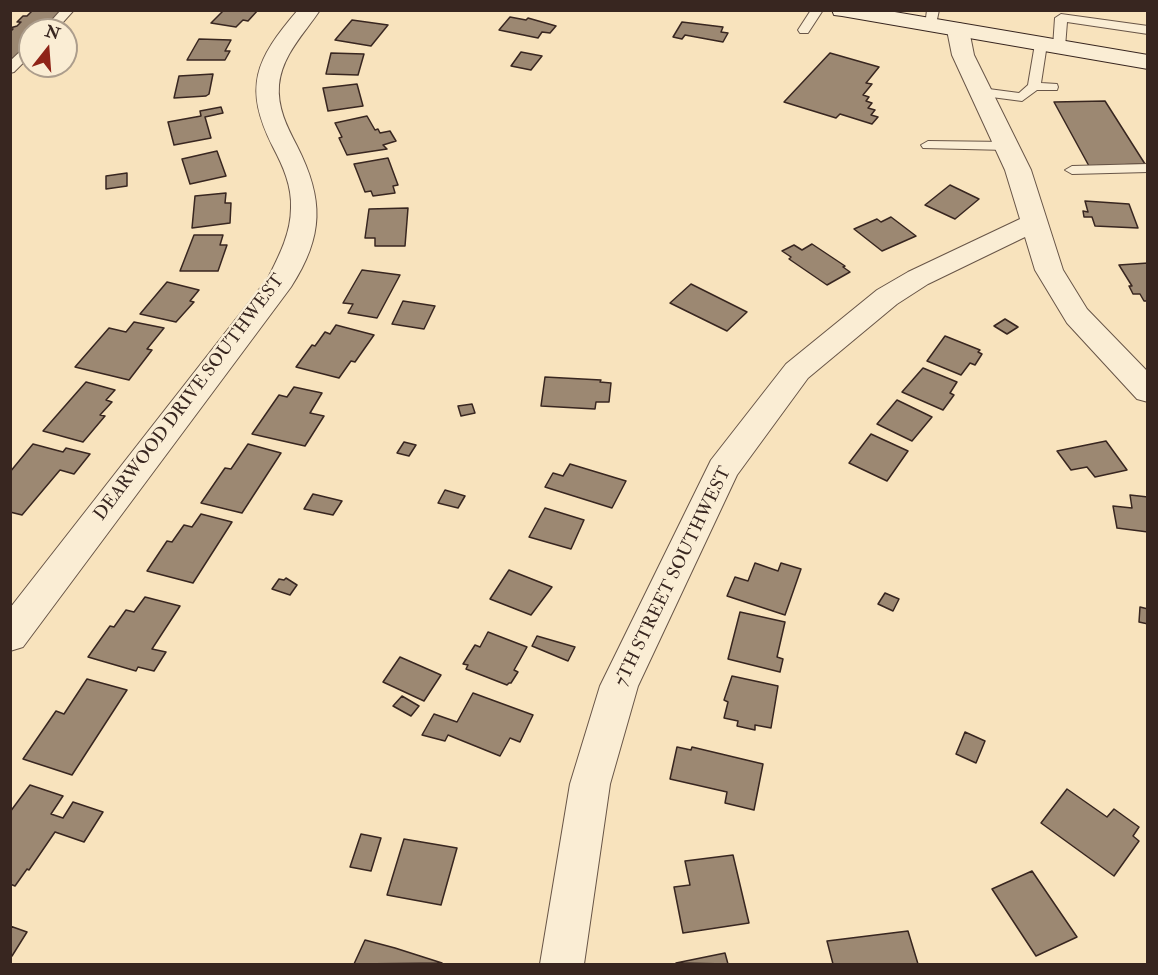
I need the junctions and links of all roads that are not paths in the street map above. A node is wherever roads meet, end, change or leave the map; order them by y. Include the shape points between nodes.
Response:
1 (310, 10) edge
2 (817, 10) edge
3 (842, 10) edge
4 (1071, 15) edge
5 (932, 18) edge
6 (804, 30) dead end
7 (958, 30) junction
8 (1148, 30) edge
9 (1050, 46) junction
10 (1148, 62) edge
11 (1034, 86) junction
12 (1052, 87) dead end
13 (981, 92) junction
14 (928, 145) dead end
15 (1007, 146) junction
16 (1148, 168) edge
17 (1072, 170) dead end
18 (1035, 222) junction
19 (1148, 392) edge
20 (10, 636) edge
21 (562, 964) edge

1 - 20 street, DEARWOOD DRIVE SOUTHWEST via 293,29 273,63 268,87 269,111 297,167 304,200 300,239 281,281
2 - 6 lane
3 - 5 street
4 - 8 lane
4 - 9 lane via 1061,18
5 - 7 street
7 - 9 street
7 - 13 street via 963,56
9 - 10 street
9 - 11 lane
11 - 12 lane
11 - 13 lane via 1022,97
13 - 15 street
14 - 15 lane
15 - 18 street
16 - 17 lane
18 - 19 street via 1049,270 1077,316
18 - 21 street, 7TH STREET SOUTHWEST via 887,297 797,371 723,469 619,686 590,784

